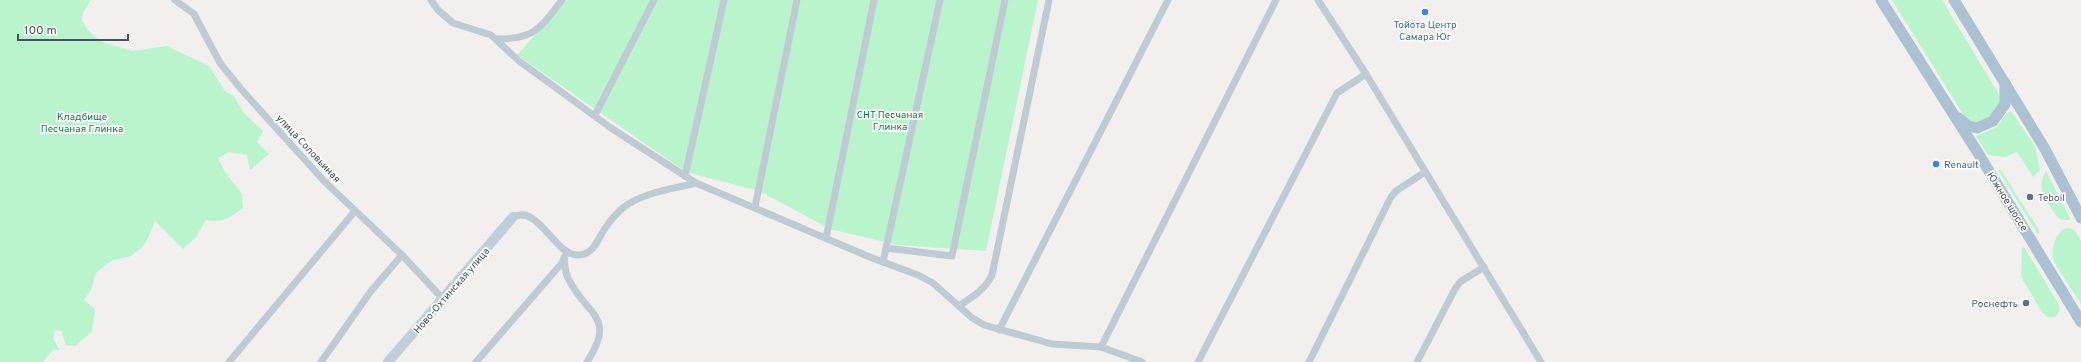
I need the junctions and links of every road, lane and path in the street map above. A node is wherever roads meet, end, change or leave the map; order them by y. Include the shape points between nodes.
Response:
1 (175, 0) edge
2 (431, 0) edge
3 (562, 0) edge
4 (654, 0) edge
5 (724, 0) edge
6 (797, 0) edge
7 (874, 0) edge
8 (940, 0) edge
9 (1005, 0) edge
10 (1049, 0) edge
11 (1168, 0) edge
12 (1276, 0) edge
13 (1318, 0) edge
14 (1881, 0) edge
15 (1954, 0) edge
16 (497, 39) junction
17 (1366, 74) junction
18 (2005, 82) junction
19 (595, 115) junction
20 (1955, 116) junction
21 (1425, 172) junction
22 (685, 176) junction
23 (696, 183) junction
24 (755, 207) junction
25 (355, 211) junction
26 (513, 217) joint
27 (2081, 218) edge
28 (826, 238) junction
29 (886, 248) junction
30 (402, 255) junction
31 (566, 255) junction
32 (883, 262) junction
33 (1484, 267) junction
34 (443, 299) junction
35 (959, 306) junction
36 (2081, 322) edge
37 (999, 330) junction
38 (1101, 347) junction
39 (229, 362) edge
40 (321, 362) edge
41 (388, 362) edge
42 (476, 362) edge
43 (587, 362) edge
44 (1142, 362) edge
45 (1198, 362) edge
46 (1309, 362) edge
47 (1417, 362) edge
48 (1541, 362) edge

1 - 25 street, улица Соловьиная via 194,14 220,63 241,89 324,181
2 - 16 street via 453,23 484,31
3 - 16 street via 539,29 518,39
4 - 19 street
5 - 22 street
6 - 24 street
7 - 28 street
8 - 29 street
9 - 29 street via 952,256
10 - 35 street via 992,275 981,291
11 - 37 street
12 - 38 street
13 - 17 street
14 - 20 main road, Южное шоссе
15 - 18 main road
16 - 19 street via 519,61
17 - 21 street
17 - 45 street via 1337,93
18 - 20 main road via 2005,104 1993,121 1977,128 1968,126
18 - 27 main road via 2045,149
19 - 22 street
20 - 36 main road, Южное шоссе
21 - 33 street
21 - 46 street via 1391,197
22 - 23 street
23 - 24 street
23 - 31 street via 641,198 624,207 606,227 593,250 578,255
24 - 28 street
25 - 30 street, улица Соловьиная
25 - 39 street
26 - 31 street via 523,215 534,220
26 - 34 street, Ново-Охтинская улица
28 - 32 street
29 - 32 street
30 - 34 street, улица Соловьиная
30 - 40 street via 371,291
31 - 42 street
31 - 43 street via 568,278 597,317 601,329 599,340
32 - 35 street via 933,283
33 - 47 street via 1460,282 1455,289
33 - 48 street
34 - 41 street, Ново-Охтинская улица
35 - 37 street via 984,325
37 - 38 street via 1052,344
38 - 44 street

